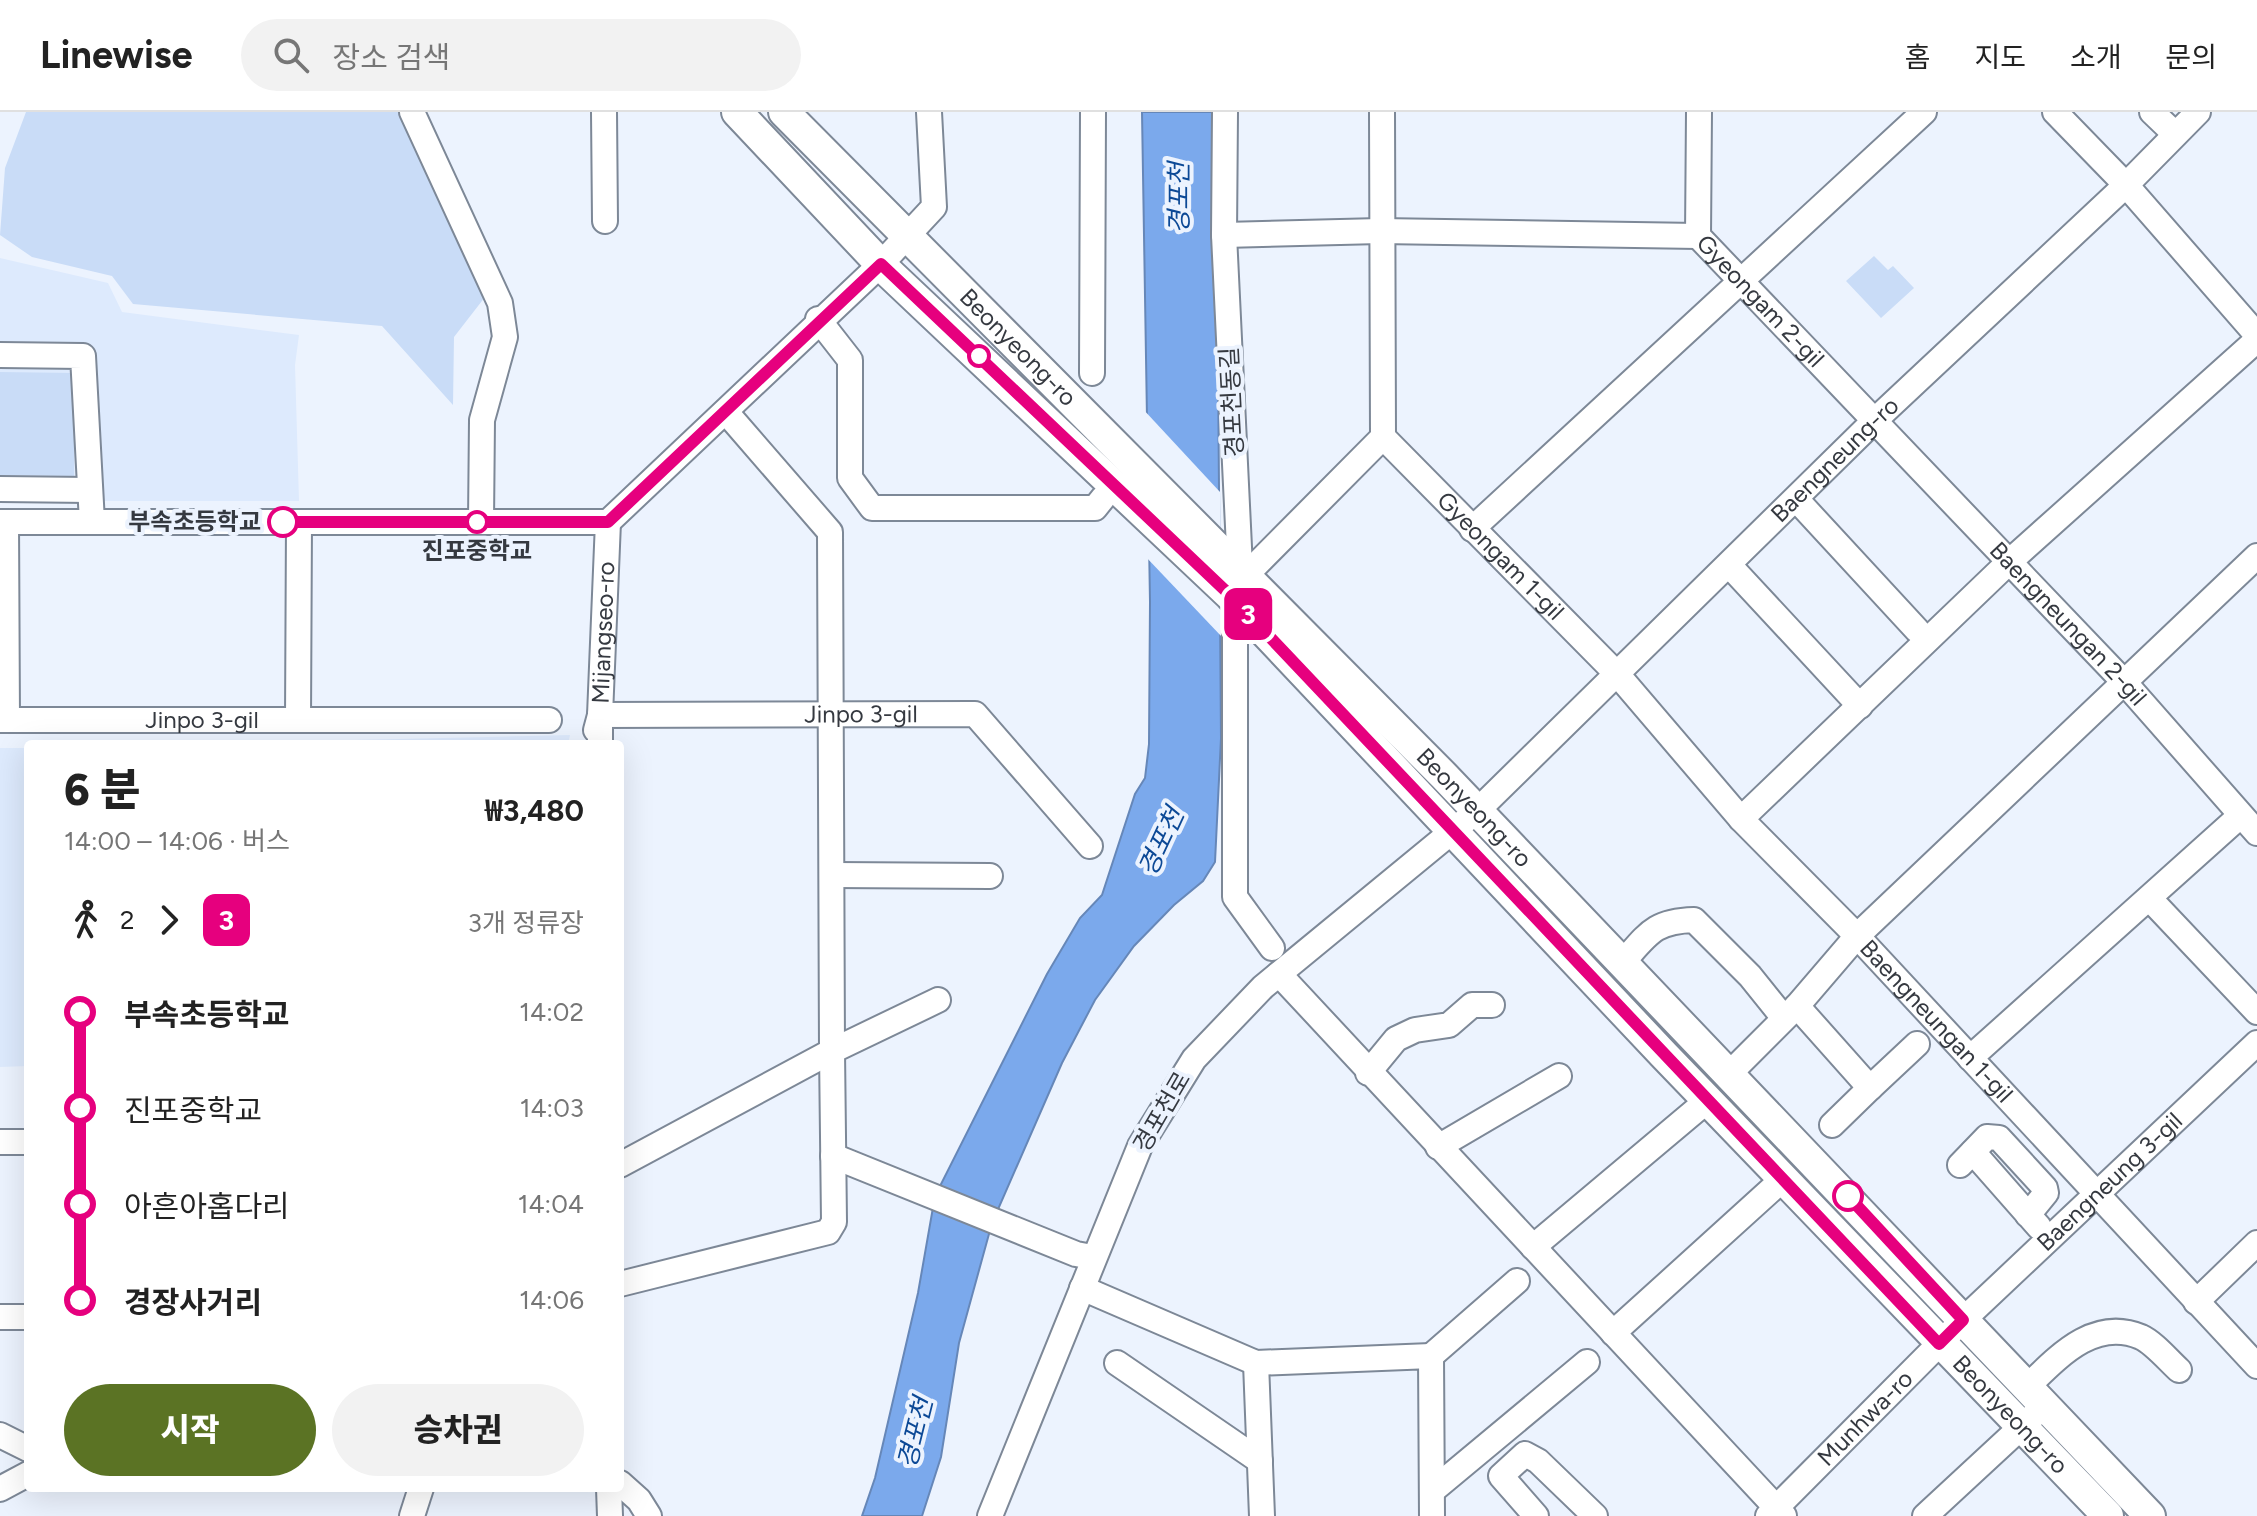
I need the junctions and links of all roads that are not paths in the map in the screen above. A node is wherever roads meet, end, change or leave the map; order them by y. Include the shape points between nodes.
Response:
1 (412, 112) edge
2 (604, 112) edge
3 (737, 112) edge
4 (784, 112) edge
5 (929, 112) edge
6 (1093, 112) edge
7 (1225, 112) edge
8 (1382, 112) edge
9 (1699, 112) edge
10 (1924, 112) edge
11 (2055, 112) edge
12 (2152, 112) edge
13 (2198, 112) edge
14 (2175, 134) junction
15 (2126, 185) junction
16 (605, 221) dead end
17 (1380, 231) junction
18 (1224, 235) junction
19 (1698, 236) junction
20 (909, 237) junction
21 (881, 264) junction
22 (1738, 280) junction
23 (818, 319) junction
24 (2257, 337) edge
25 (0, 355) edge
26 (1092, 373) dead end
27 (726, 412) junction
28 (1872, 423) junction
29 (1383, 437) junction
30 (0, 489) edge
31 (90, 490) junction
32 (1103, 498) dead end
33 (1796, 499) junction
34 (3, 522) edge
35 (92, 522) junction
36 (299, 522) junction
37 (481, 522) junction
38 (608, 522) junction
39 (1472, 529) junction
40 (2257, 556) edge
41 (2009, 562) junction
42 (1729, 565) junction
43 (1236, 573) junction
44 (1917, 630) dead end
45 (1235, 632) dead end
46 (3, 640) edge
47 (1618, 675) junction
48 (2125, 683) junction
49 (1860, 706) junction
50 (831, 714) junction
51 (600, 715) junction
52 (298, 719) junction
53 (3, 720) edge
54 (549, 720) dead end
55 (133, 732) edge
56 (594, 740) edge
57 (600, 740) edge
58 (1477, 811) junction
59 (1741, 819) junction
60 (2249, 824) edge
61 (1454, 831) junction
62 (1090, 846) dead end
63 (834, 875) junction
64 (990, 876) dead end
65 (2150, 899) junction
66 (1527, 908) junction
67 (1590, 929) junction
68 (1857, 936) junction
69 (1272, 948) dead end
70 (1623, 962) junction
71 (1279, 974) junction
72 (938, 1000) dead end
73 (1492, 1005) dead end
74 (1790, 1012) junction
75 (2257, 1012) edge
76 (2257, 1043) edge
77 (1917, 1044) dead end
78 (832, 1051) junction
79 (1664, 1055) junction
80 (1970, 1058) junction
81 (1727, 1070) junction
82 (1368, 1073) junction
83 (1559, 1076) dead end
84 (1870, 1088) junction
85 (1708, 1100) junction
86 (1832, 1125) dead end
87 (0, 1142) edge
88 (24, 1142) edge
89 (1438, 1147) junction
90 (1754, 1148) junction
91 (833, 1156) junction
92 (1966, 1158) dead end
93 (624, 1163) edge
94 (1783, 1179) junction
95 (1838, 1186) junction
96 (2095, 1192) junction
97 (2049, 1238) junction
98 (2257, 1243) edge
99 (1533, 1247) junction
100 (1084, 1256) junction
101 (1517, 1281) dead end
102 (624, 1283) edge
103 (1082, 1288) junction
104 (2196, 1302) junction
105 (0, 1317) edge
106 (24, 1317) edge
107 (1963, 1320) junction
108 (1613, 1333) junction
109 (1939, 1344) junction
110 (1431, 1356) junction
111 (1587, 1362) dead end
112 (1117, 1363) dead end
113 (1256, 1363) junction
114 (2257, 1366) edge
115 (2179, 1370) dead end
116 (2036, 1396) junction
117 (2022, 1427) junction
118 (0, 1435) edge
119 (24, 1447) edge
120 (1260, 1461) junction
121 (24, 1476) edge
122 (624, 1487) edge
123 (0, 1489) edge
124 (420, 1492) edge
125 (609, 1492) edge
126 (1432, 1504) edge
127 (1776, 1513) edge
128 (412, 1516) edge
129 (610, 1516) edge
130 (649, 1516) edge
131 (990, 1516) edge
132 (1262, 1516) edge
133 (1536, 1516) edge
134 (1595, 1516) edge
135 (1925, 1516) edge
136 (2108, 1516) edge
137 (2150, 1516) edge

1 - 37 street via 500,303 505,337 482,420
2 - 16 street
3 - 21 main road, Beonyeong-ro
4 - 20 main road, Beonyeong-ro
5 - 20 street via 934,207
6 - 26 street
7 - 18 street, 경포천동길
8 - 17 street
9 - 19 street, Gyeongam 2-gil
10 - 22 street
11 - 15 street
12 - 14 street
13 - 14 street, Baengneung-ro
14 - 15 street, Baengneung-ro
15 - 24 street
15 - 28 street, Baengneung-ro
17 - 18 street
17 - 19 street
17 - 29 street
18 - 43 street, 경포천동길
19 - 22 street, Gyeongam 2-gil
20 - 21 street
20 - 43 main road, Beonyeong-ro
21 - 23 street
21 - 43 main road, Beonyeong-ro via 1097,466
22 - 28 street, Gyeongam 2-gil
22 - 39 street
23 - 27 street
23 - 32 street via 850,360 850,478 872,508 1095,508
24 - 41 street
25 - 31 street via 83,356
27 - 38 street
27 - 50 street via 830,532
28 - 33 street, Baengneung-ro
28 - 41 street, Baengneungan 2-gil
29 - 39 street, Gyeongam 1-gil
29 - 43 street
30 - 31 street
31 - 35 street
33 - 42 street, Baengneung-ro
33 - 44 street
34 - 35 street
34 - 46 street
35 - 36 street
36 - 37 street
36 - 52 street
37 - 38 street
38 - 51 street, Mijangseo-ro
39 - 47 street, Gyeongam 1-gil
40 - 48 street
41 - 48 street, Baengneungan 2-gil
41 - 49 street
42 - 47 street, Baengneung-ro
42 - 49 street
43 - 58 main road, Beonyeong-ro
43 - 61 main road, Beonyeong-ro
45 - 69 street via 1235,897
46 - 53 street
47 - 58 street, Baengneung-ro
47 - 59 street, Baengneungan 1-gil
48 - 60 street, Baengneungan 2-gil
48 - 68 street
49 - 59 street
50 - 51 street, Jinpo 3-gil
50 - 62 street, Jinpo 3-gil via 975,714
50 - 63 street
51 - 56 street, Mijangseo-ro
51 - 57 street
52 - 54 street, Jinpo 3-gil
52 - 55 street, Jinpo 3-gil
53 - 55 street, Jinpo 3-gil
58 - 61 street, 경포천로
58 - 67 main road, Beonyeong-ro
59 - 68 street, Baengneungan 1-gil
60 - 65 street
61 - 66 main road, Beonyeong-ro
61 - 71 street, 경포천로
63 - 64 street
63 - 78 street
65 - 75 street
65 - 80 street
66 - 67 main road via 1538,900 1565,926
66 - 79 main road, Beonyeong-ro
67 - 70 main road, Beonyeong-ro
68 - 74 street
68 - 80 street, Baengneungan 1-gil
70 - 74 street via 1653,928 1694,920
70 - 81 main road, Beonyeong-ro
71 - 82 street
71 - 100 street, 경포천로 via 1194,1059 1140,1146
72 - 78 street
73 - 82 street via 1472,1005 1449,1025 1396,1039
74 - 81 street
74 - 84 street
76 - 96 street, Baengneung 3-gil
77 - 84 street
78 - 91 street
78 - 93 street
79 - 81 main road via 1683,1055 1705,1078
79 - 85 main road, Beonyeong-ro
80 - 96 street, Baengneungan 1-gil
81 - 95 main road, Beonyeong-ro
82 - 89 street
83 - 89 street
84 - 86 street
85 - 90 main road, Beonyeong-ro
85 - 99 street
87 - 88 street
89 - 99 street
90 - 94 main road, Beonyeong-ro
90 - 95 main road via 1769,1141 1814,1186
91 - 100 street
91 - 102 street via 834,1222 828,1232
92 - 97 street via 1987,1137 1999,1138 2045,1188 2028,1215
94 - 108 street
94 - 109 main road, Beonyeong-ro
95 - 107 main road, Beonyeong-ro
96 - 97 street, Baengneung 3-gil
96 - 104 street, Baengneungan 1-gil
97 - 107 street, Baengneung 3-gil
98 - 104 street
99 - 108 street
100 - 103 street, 경포천로
101 - 110 street
103 - 113 street
103 - 131 street, 경포천로
104 - 114 street, Baengneungan 1-gil
105 - 106 street
107 - 109 street, Munhwa-ro
107 - 116 main road, Beonyeong-ro
108 - 127 street
109 - 117 main road, Beonyeong-ro
109 - 127 street, Munhwa-ro
110 - 113 street
110 - 126 street
111 - 126 street
112 - 120 street
113 - 120 street
115 - 116 street via 2143,1337 2110,1330 2068,1347
116 - 117 street
116 - 137 main road, Beonyeong-ro
117 - 135 street
117 - 136 main road, Beonyeong-ro
118 - 119 street
120 - 132 street
121 - 123 street
122 - 130 street
124 - 128 street
125 - 129 street
133 - 134 street via 1501,1476 1525,1454

